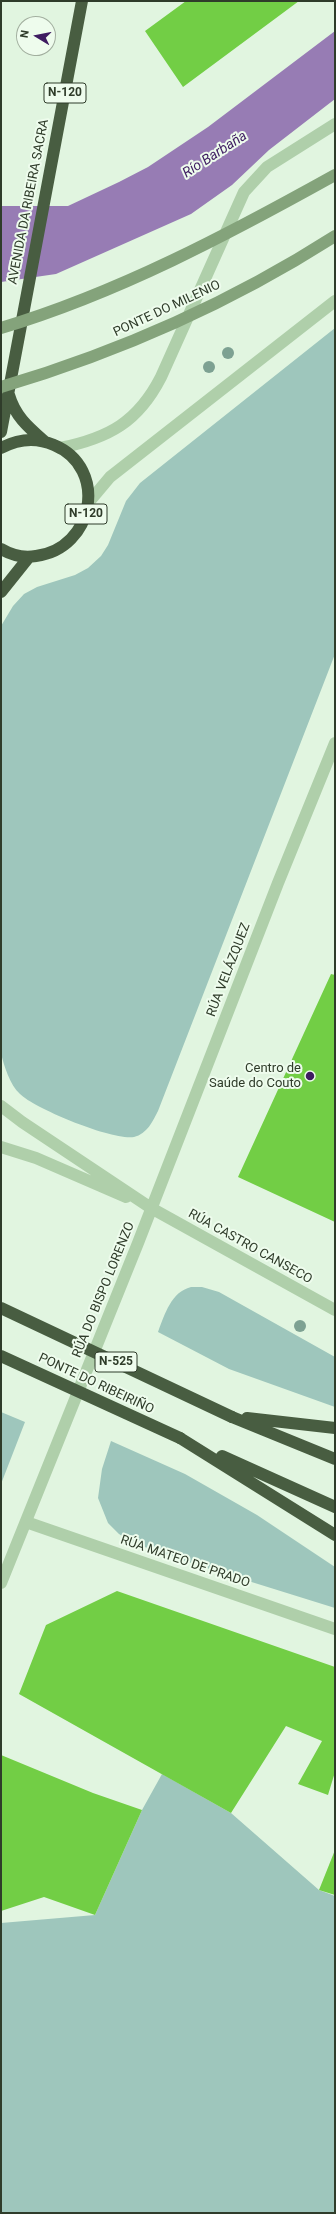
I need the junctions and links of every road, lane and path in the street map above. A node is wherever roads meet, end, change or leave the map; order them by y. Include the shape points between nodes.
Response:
1 (82, 1) edge
2 (335, 124) edge
3 (335, 175) edge
4 (335, 236) edge
5 (335, 301) edge
6 (1, 328) edge
7 (5, 389) edge
8 (1, 432) edge
9 (44, 441) junction
10 (1, 448) edge
11 (60, 448) junction
12 (89, 502) junction
13 (1, 549) edge
14 (29, 557) junction
15 (1, 592) edge
16 (335, 742) edge
17 (1, 1106) edge
18 (1, 1147) edge
19 (151, 1208) junction
20 (1, 1308) edge
21 (335, 1310) edge
22 (1, 1356) edge
23 (232, 1417) junction
24 (335, 1428) edge
25 (180, 1438) junction
26 (335, 1459) edge
27 (335, 1507) edge
28 (26, 1522) junction
29 (335, 1535) edge
30 (1, 1583) edge
31 (335, 1629) edge

1 - 7 highway, AVENIDA DA RIBEIRA SACRA / N-120
2 - 11 street via 267,167 244,192 161,377 144,405 102,437
3 - 6 street, bridge via 122,282
4 - 7 street, PONTE DO MILENIO, bridge via 248,287 183,318 76,363
5 - 12 street via 110,477
7 - 8 highway, AVENIDA DA RIBEIRA SACRA / N-120 via 7,409
7 - 9 highway via 20,419
9 - 10 highway, N-120 via 26,440 10,443
9 - 11 highway, N-120
11 - 12 highway, N-120 via 73,457 82,471 88,486
12 - 14 highway, N-120 via 85,520 76,535 63,547 46,555
13 - 14 highway, N-120
14 - 15 highway
16 - 19 street, RÚA VELÁZQUEZ
17 - 19 street, RÚA CASTRO CANSECO
18 - 19 street, RÚA CASTRO CANSECO via 36,1158
19 - 21 street, RÚA CASTRO CANSECO
19 - 28 street, RÚA DO BISPO LORENZO
20 - 23 highway, N-525, bridge
22 - 25 highway, PONTE DO RIBEIRIÑO, bridge
23 - 24 highway, N-525
23 - 26 highway, N-525
25 - 27 highway
25 - 29 highway
28 - 30 street, RÚA DO BISPO LORENZO
28 - 31 street, RÚA MATEO DE PRADO

